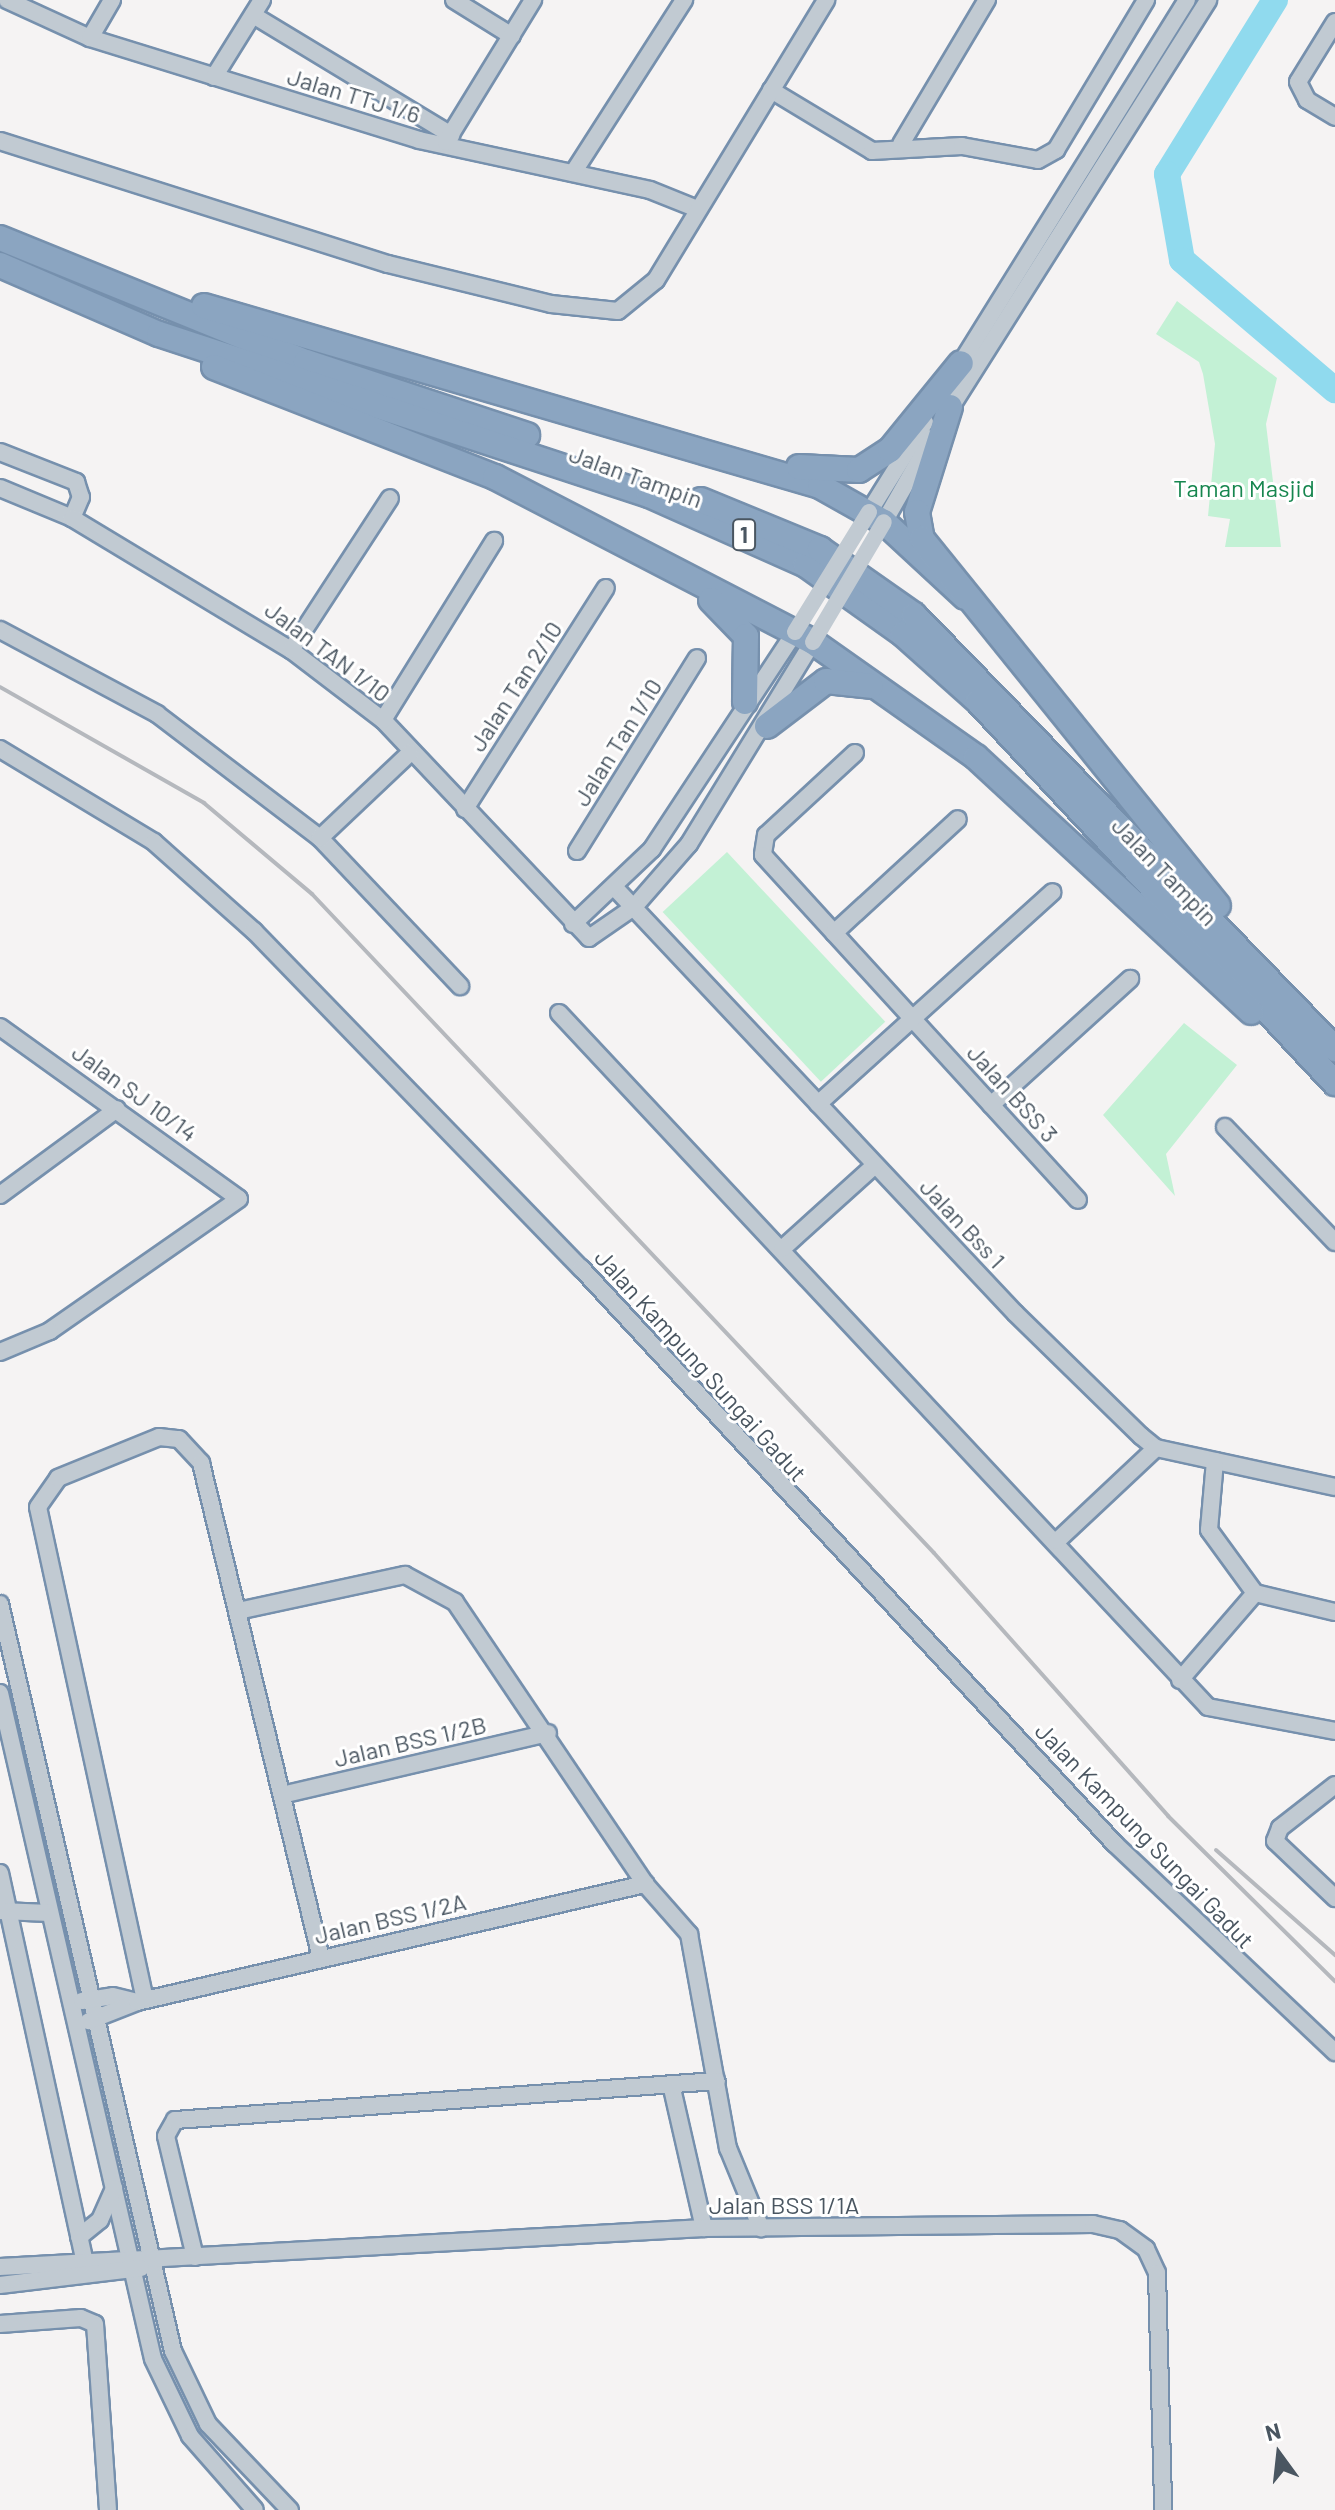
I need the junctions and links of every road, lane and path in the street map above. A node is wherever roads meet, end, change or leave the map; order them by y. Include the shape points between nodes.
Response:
1 (7, 0) edge
2 (112, 0) edge
3 (262, 0) edge
4 (454, 0) edge
5 (533, 0) edge
6 (684, 0) edge
7 (826, 0) edge
8 (987, 0) edge
9 (1146, 0) edge
10 (1187, 0) edge
11 (1208, 0) edge
12 (253, 15) junction
13 (1335, 22) edge
14 (512, 36) junction
15 (90, 38) junction
16 (214, 77) junction
17 (771, 90) junction
18 (1335, 117) edge
19 (448, 140) junction
20 (0, 141) edge
21 (901, 144) junction
22 (1093, 166) junction
23 (573, 173) junction
24 (695, 208) junction
25 (0, 238) edge
26 (0, 265) edge
27 (137, 295) junction
28 (159, 334) junction
29 (961, 363) junction
30 (950, 407) junction
31 (0, 452) edge
32 (722, 453) junction
33 (0, 488) edge
34 (390, 498) dead end
35 (876, 517) junction
36 (72, 518) junction
37 (494, 541) dead end
38 (659, 561) junction
39 (606, 588) dead end
40 (965, 597) junction
41 (0, 630) edge
42 (804, 637) junction
43 (291, 650) junction
44 (697, 658) dead end
45 (884, 690) junction
46 (745, 702) junction
47 (383, 720) junction
48 (767, 726) junction
49 (0, 749) edge
50 (410, 753) junction
51 (855, 753) dead end
52 (465, 809) junction
53 (958, 819) dead end
54 (320, 838) junction
55 (577, 851) dead end
56 (617, 890) junction
57 (1053, 892) dead end
58 (634, 907) junction
59 (573, 924) junction
60 (834, 933) junction
61 (1130, 979) dead end
62 (460, 986) dead end
63 (1292, 1003) junction
64 (559, 1013) dead end
65 (912, 1019) junction
66 (0, 1027) edge
67 (1330, 1067) edge
68 (818, 1104) junction
69 (991, 1105) junction
70 (117, 1109) junction
71 (1225, 1127) dead end
72 (875, 1165) junction
73 (0, 1195) edge
74 (1078, 1200) dead end
75 (1335, 1242) edge
76 (782, 1249) junction
77 (0, 1352) edge
78 (1156, 1448) junction
79 (1215, 1461) junction
80 (1335, 1487) edge
81 (1057, 1541) junction
82 (1255, 1593) junction
83 (0, 1604) edge
84 (238, 1611) junction
85 (1335, 1612) edge
86 (1180, 1680) junction
87 (0, 1693) edge
88 (1335, 1731) edge
89 (548, 1733) junction
90 (1335, 1785) edge
91 (282, 1795) junction
92 (0, 1873) edge
93 (645, 1884) junction
94 (1335, 1898) edge
95 (4, 1911) edge
96 (50, 1913) junction
97 (321, 1958) junction
98 (92, 1998) junction
99 (141, 2001) junction
100 (71, 2003) junction
101 (97, 2019) junction
102 (76, 2024) junction
103 (1335, 2052) edge
104 (717, 2081) junction
105 (671, 2084) junction
106 (114, 2188) junction
107 (704, 2228) junction
108 (761, 2228) junction
109 (79, 2237) junction
110 (130, 2255) junction
111 (195, 2257) junction
112 (84, 2258) junction
113 (152, 2260) junction
114 (0, 2267) edge
115 (134, 2274) junction
116 (0, 2285) edge
117 (0, 2324) edge
118 (108, 2510) edge
119 (255, 2510) edge
120 (290, 2510) edge
121 (1163, 2510) edge

1 - 15 street, Jalan TTJ 1/6
2 - 15 street
3 - 12 street
4 - 14 street
5 - 14 street
6 - 23 street
7 - 17 street
8 - 21 street
9 - 21 street via 1056,150 1019,159 962,146
10 - 22 street
11 - 22 street
12 - 16 street
12 - 19 street
13 - 18 street via 1298,82 1307,100
14 - 19 street
15 - 16 street, Jalan TTJ 1/6
16 - 19 street, Jalan TTJ 1/6
17 - 21 street via 872,151
17 - 24 street
19 - 23 street, Jalan TTJ 1/6
20 - 24 street via 338,250 605,313 656,280
22 - 29 street
22 - 30 street
23 - 24 street, Jalan TTJ 1/6
25 - 27 highway, Jalan Tampin / 1
26 - 28 highway, Jalan Tampin / 1
27 - 32 highway via 175,298
27 - 63 highway, Jalan Tampin / 1 via 747,517 849,565 940,637
28 - 38 highway via 252,385 495,477
28 - 67 highway, Jalan Tampin / 1 via 649,495 816,571 978,701
29 - 32 highway via 890,450 859,470 829,472
29 - 35 street
30 - 35 street
30 - 40 highway via 926,471 918,528
31 - 36 street via 76,482 81,497
32 - 35 highway via 820,486
33 - 36 street, Jalan TAN 1/10
34 - 43 street
35 - 40 highway
35 - 42 street, bridge
36 - 43 street, Jalan TAN 1/10
37 - 47 street
38 - 42 highway
38 - 46 highway via 731,614 746,636
39 - 52 street, Jalan Tan 2/10
40 - 63 highway via 1280,979
41 - 54 street via 157,714
42 - 45 highway
42 - 46 street
42 - 48 street
43 - 47 street, Jalan TAN 1/10
44 - 55 street, Jalan Tan 1/10
45 - 48 highway via 826,681
45 - 67 highway via 976,757
46 - 56 street via 684,805
47 - 50 street, Jalan TAN 1/10
48 - 58 street via 689,844
49 - 103 street, Jalan Kampung Sungai Gadut via 154,842 254,931 581,1268 749,1457 1115,1844
50 - 52 street, Jalan TAN 1/10
50 - 54 street
51 - 60 street, Jalan BSS 3 via 761,845
52 - 59 street, Jalan TAN 1/10
53 - 60 street
54 - 62 street
56 - 58 street, Jalan Bss 1
56 - 59 street
57 - 65 street
58 - 59 street via 596,938
58 - 68 street, Jalan Bss 1
60 - 65 street, Jalan BSS 3
61 - 69 street
63 - 67 highway, Jalan Tampin / 1
64 - 76 street
65 - 68 street
65 - 69 street, Jalan BSS 3
66 - 70 street, Jalan SJ 10/14
68 - 72 street, Jalan Bss 1
69 - 74 street, Jalan BSS 3
70 - 73 street
70 - 77 street, Jalan SJ 10/14 via 239,1199 50,1331
71 - 75 street
72 - 76 street
72 - 78 street, Jalan Bss 1
76 - 81 street
78 - 79 street
78 - 81 street
79 - 80 street
79 - 82 street via 1209,1530
81 - 86 street
82 - 85 street
82 - 86 street
83 - 98 street
84 - 89 street via 405,1575 432,1583 455,1602
84 - 91 street
84 - 99 street via 201,1463 179,1439 134,1443 44,1491 38,1507
86 - 88 street via 1208,1707
87 - 96 street
89 - 91 street, Jalan BSS 1/2B
89 - 93 street
90 - 94 street via 1280,1828 1275,1841
91 - 97 street
92 - 95 street
93 - 97 street, Jalan BSS 1/2A
93 - 104 street via 689,1934
95 - 96 street
95 - 109 street
96 - 100 street
97 - 99 street, Jalan BSS 1/2A
98 - 99 street
98 - 100 street
98 - 101 street
99 - 101 street
100 - 102 street
101 - 102 street
101 - 113 street
102 - 106 street
104 - 105 street
104 - 108 street via 736,2176
105 - 107 street
105 - 111 street via 175,2120 166,2136
106 - 109 street via 100,2220
106 - 110 street
107 - 108 street, Jalan BSS 1/1A
107 - 111 street, Jalan BSS 1/1A
108 - 121 street, Jalan BSS 1/1A via 1093,2224 1120,2230 1146,2249 1157,2273
109 - 112 street
110 - 112 street, Jalan BSS 1/1A
110 - 113 street, Jalan BSS 1/1A
110 - 115 street
111 - 113 street, Jalan BSS 1/1A
112 - 114 street, Jalan BSS 1/1A
113 - 115 street
113 - 120 street via 173,2351 208,2424
115 - 116 street
115 - 119 street via 153,2359 190,2436
117 - 118 street via 81,2318 95,2324

